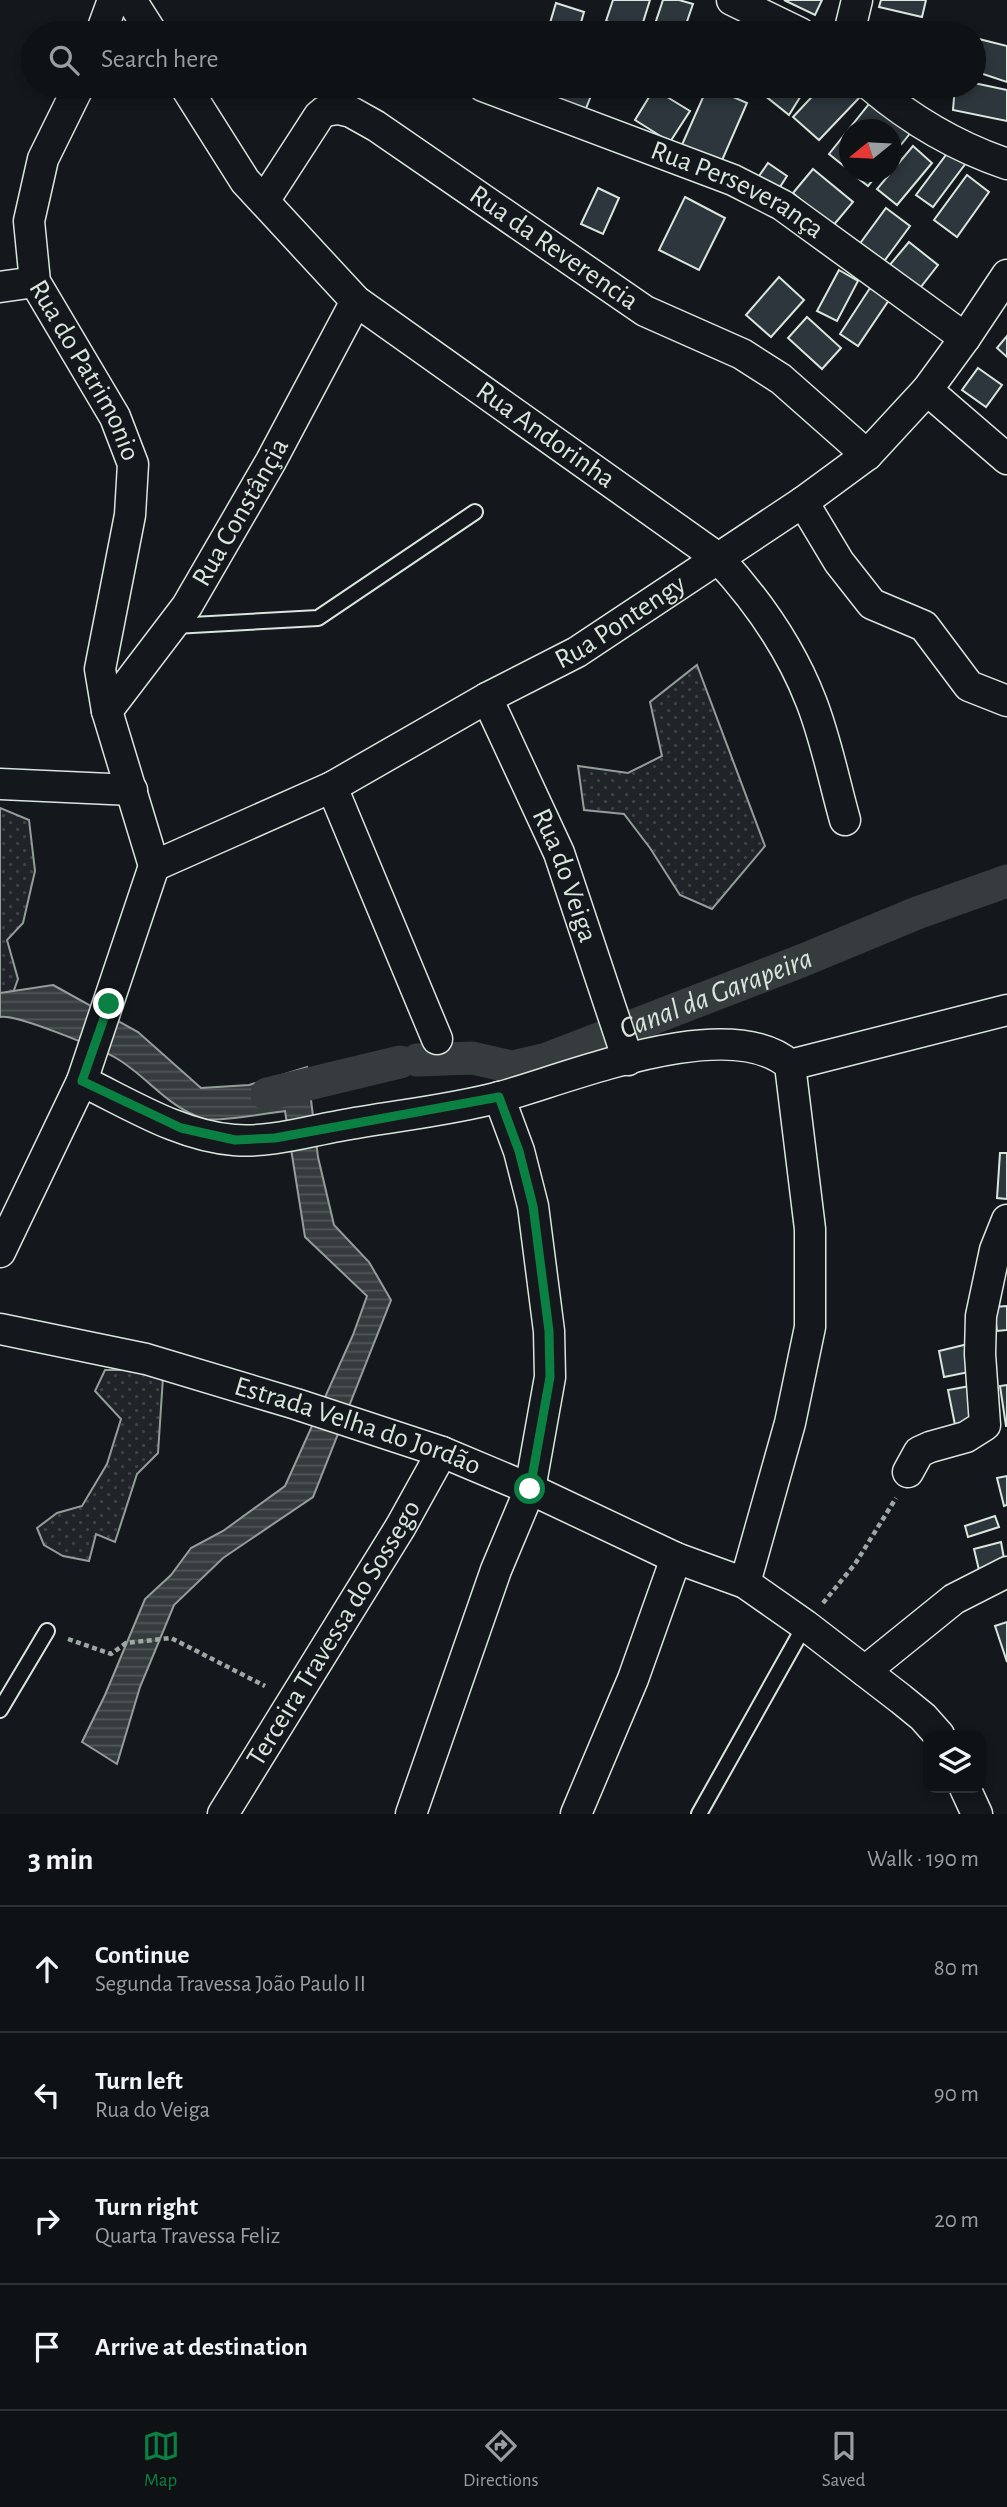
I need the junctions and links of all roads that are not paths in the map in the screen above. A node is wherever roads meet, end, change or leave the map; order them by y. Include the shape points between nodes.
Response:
1 (113, 0) edge
2 (131, 0) edge
3 (733, 0) edge
4 (857, 0) edge
5 (105, 21) edge
6 (144, 21) edge
7 (776, 21) edge
8 (852, 21) edge
9 (73, 98) edge
10 (193, 98) edge
11 (515, 98) edge
12 (885, 98) edge
13 (1007, 164) edge
14 (264, 201) junction
15 (1007, 275) edge
16 (35, 282) junction
17 (0, 287) edge
18 (356, 301) junction
19 (965, 338) junction
20 (927, 390) junction
21 (867, 455) junction
22 (1007, 459) edge
23 (803, 502) junction
24 (475, 512) dead end
25 (718, 558) junction
26 (172, 626) junction
27 (487, 698) junction
28 (1007, 701) edge
29 (107, 711) junction
30 (0, 784) edge
31 (332, 788) junction
32 (132, 790) junction
33 (845, 820) dead end
34 (154, 866) junction
35 (1007, 1010) edge
36 (437, 1039) dead end
37 (777, 1058) junction
38 (628, 1060) junction
39 (87, 1069) junction
40 (499, 1097) junction
41 (1007, 1220) edge
42 (0, 1252) edge
43 (0, 1329) edge
44 (442, 1452) junction
45 (908, 1472) road end
46 (530, 1489) junction
47 (676, 1558) junction
48 (1007, 1572) edge
49 (745, 1583) junction
50 (805, 1625) junction
51 (47, 1631) road end
52 (865, 1671) junction
53 (0, 1710) edge
54 (935, 1730) edge
55 (967, 1793) edge
56 (223, 1814) edge
57 (411, 1814) edge
58 (576, 1814) edge
59 (699, 1814) edge
60 (977, 1814) edge

1 - 5 street
2 - 6 street
3 - 7 street
4 - 8 street
9 - 16 street, Rua do Patrimonio via 43,159 29,221
10 - 14 street, Rua Andorinha
11 - 19 street, Rua Perseverança via 733,180 782,205
12 - 13 street via 903,113 977,154
14 - 18 street, Rua Andorinha
14 - 21 street, Rua da Reverencia via 319,116 338,108 351,112 645,311 742,354 781,379
15 - 19 street, Rua Pontengy
16 - 17 street
16 - 29 street, Rua do Patrimonio via 115,417 134,464 130,515 100,669
18 - 25 street, Rua Andorinha
18 - 26 street, Rua Constânçia via 271,461
19 - 20 street, Rua Pontengy
20 - 21 street, Rua Pontengy
20 - 22 street
21 - 23 street, Rua Pontengy
23 - 25 street, Rua Pontengy
23 - 28 street via 839,562 872,604 924,626 969,686
24 - 26 lane via 318,618
25 - 27 street, Rua Pontengy via 577,652
25 - 33 street, Rua Andorinha via 748,590 788,650 811,703
26 - 29 street, Rua Constânçia
27 - 31 street, Rua Pontengy
27 - 38 street, Rua do Veiga via 559,853
29 - 32 street, Rua do Patrimonio
30 - 32 street
31 - 34 street, Rua Pontengy
31 - 36 street
32 - 34 street, Rua do Patrimonio
34 - 39 street
35 - 37 street
37 - 38 street via 735,1045 706,1043
37 - 49 street via 810,1229 810,1327 790,1423
38 - 40 street
39 - 40 street via 181,1128 235,1140 275,1138
39 - 42 street
40 - 46 street via 533,1206 549,1331 550,1377
41 - 45 street via 995,1250 981,1316 985,1425 966,1437 919,1452
43 - 44 street, Estrada Velha do Jordão via 146,1359
44 - 46 street, Estrada Velha do Jordão
44 - 56 street, Terceira Travessa do Sossego
46 - 47 street, Estrada Velha do Jordão
46 - 57 street via 496,1570
47 - 49 street, Estrada Velha do Jordão
47 - 58 street via 633,1679
48 - 52 street via 954,1599
49 - 50 street, Estrada Velha do Jordão
50 - 52 street, Estrada Velha do Jordão
50 - 59 lane
51 - 53 lane
52 - 54 street, Estrada Velha do Jordão
55 - 60 street

